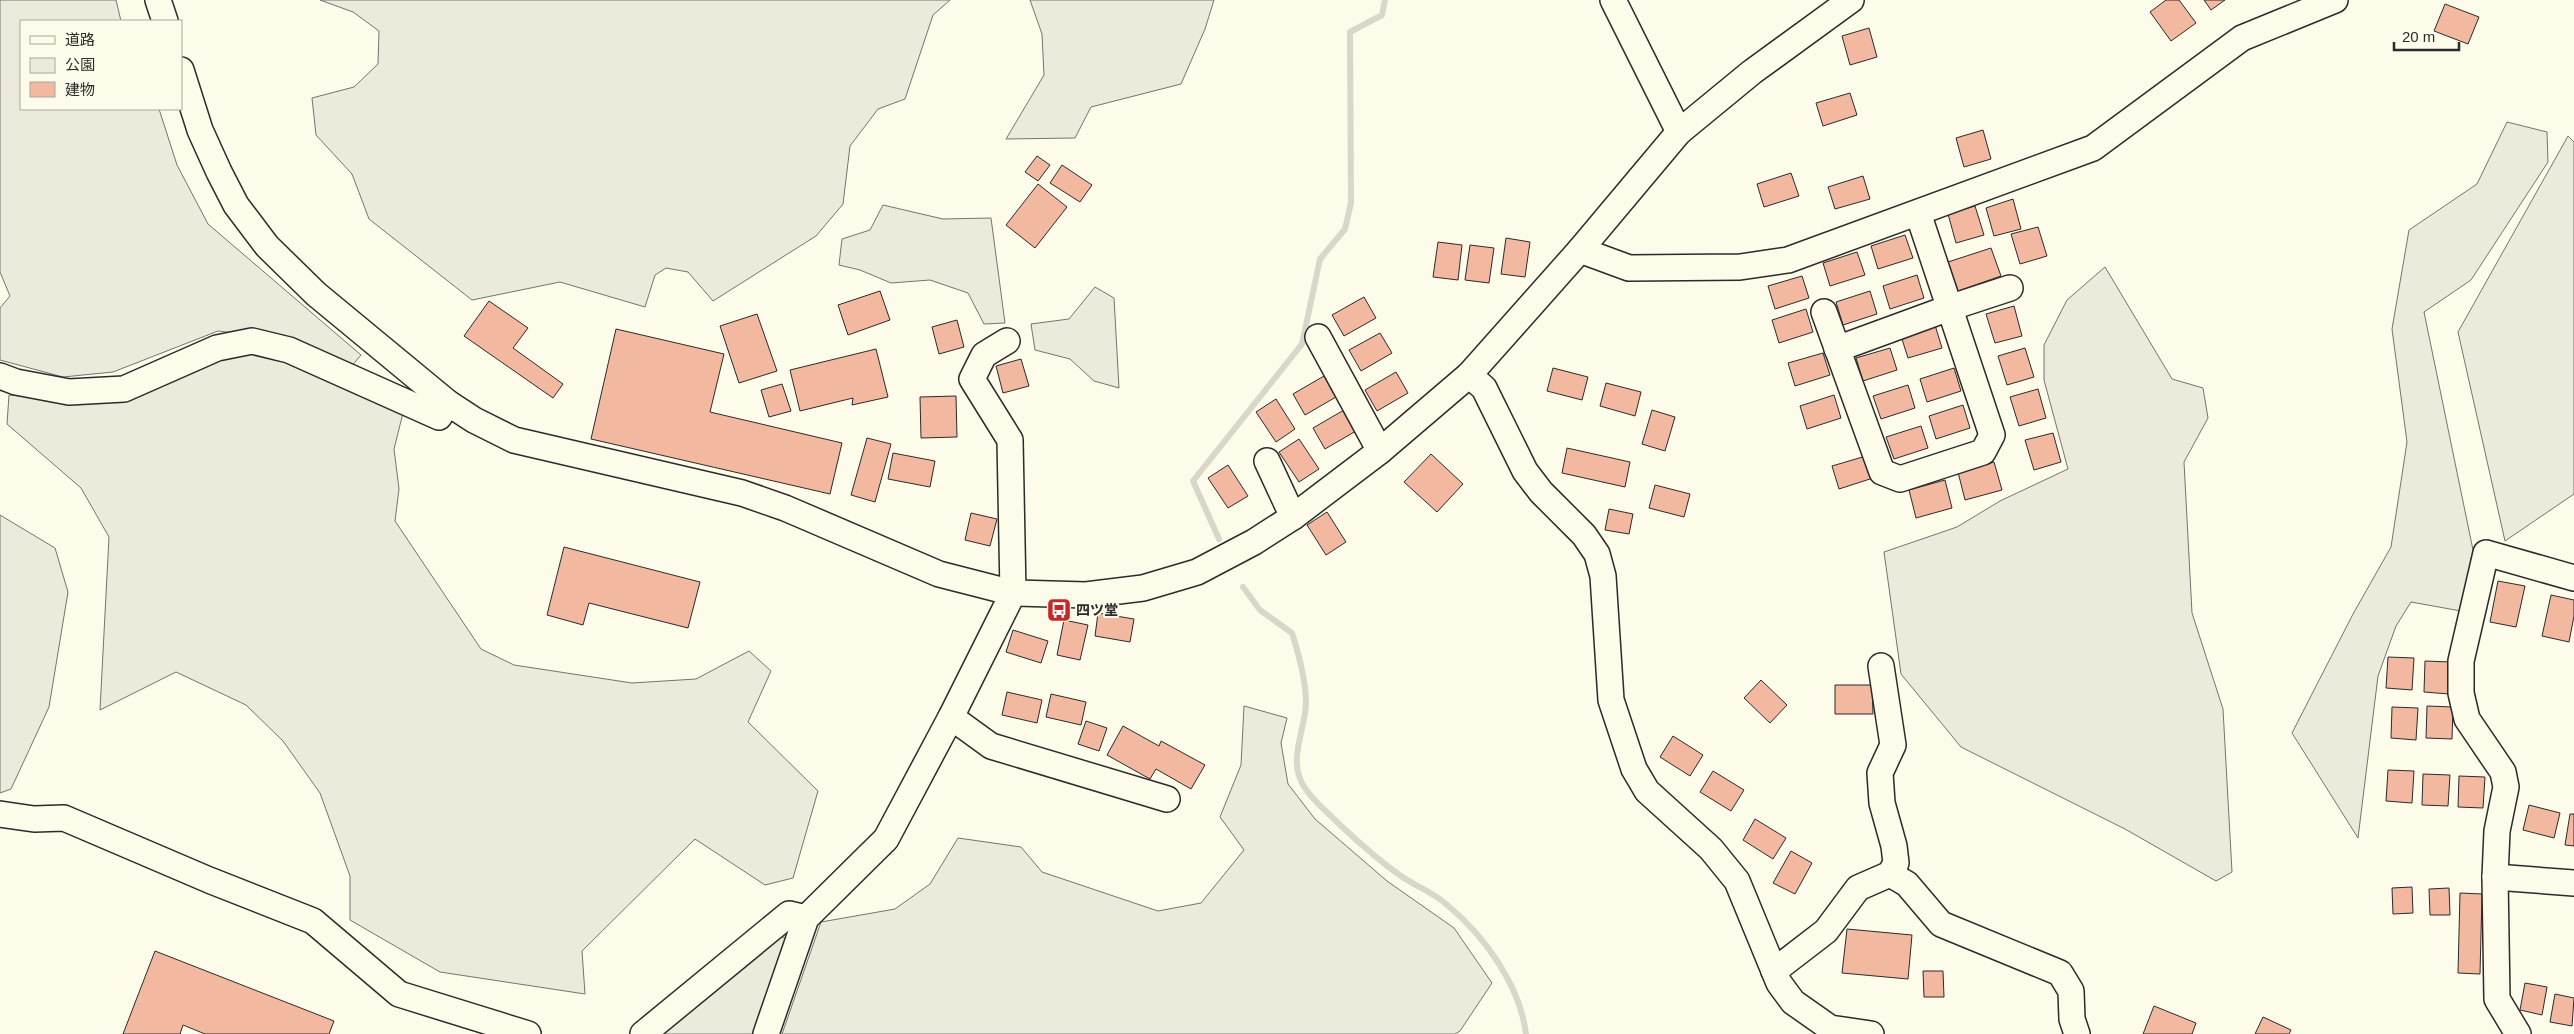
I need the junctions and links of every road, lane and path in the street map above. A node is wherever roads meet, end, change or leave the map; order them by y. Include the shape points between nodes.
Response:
1 (158, 0) edge
2 (1613, 0) edge
3 (1850, 0) edge
4 (2335, 0) edge
5 (165, 20) edge
6 (182, 73) edge
7 (1678, 132) junction
8 (1918, 213) junction
9 (1580, 250) junction
10 (2010, 288) dead end
11 (1950, 308) junction
12 (1824, 312) dead end
13 (1318, 337) dead end
14 (1007, 341) dead end
15 (1838, 349) junction
16 (1469, 375) junction
17 (0, 376) edge
18 (448, 403) junction
19 (1380, 451) junction
20 (1268, 461) dead end
21 (1293, 517) junction
22 (2574, 578) edge
23 (1013, 593) junction
24 (1881, 666) dead end
25 (951, 717) junction
26 (1167, 799) dead end
27 (0, 814) edge
28 (1890, 874) junction
29 (2495, 877) junction
30 (2574, 883) edge
31 (806, 918) junction
32 (1774, 971) junction
33 (528, 1034) edge
34 (643, 1034) edge
35 (766, 1034) edge
36 (1871, 1034) edge
37 (2077, 1034) edge
38 (2518, 1034) edge

1 - 5 street
2 - 7 street
3 - 7 street via 1752,72
4 - 8 street via 2242,38 2093,148
6 - 18 street via 200,130 218,172 236,206 267,246 316,294
7 - 9 street
8 - 9 street via 1788,260 1740,267 1629,268
8 - 11 street
9 - 16 street
10 - 11 street
11 - 15 street
11 - 15 street via 1992,435 1983,452 1900,479 1882,472
12 - 15 street
13 - 19 street
14 - 23 street via 984,355 972,379 1010,440
16 - 19 street
16 - 32 street via 1484,388 1525,471 1541,492 1584,534 1597,554 1603,576 1611,700 1634,769 1647,791 1711,849 1737,881
17 - 18 street via 69,392 124,389 217,348 252,341 289,350 438,417
18 - 23 street via 514,440 742,493 939,574
19 - 21 street
20 - 21 street
21 - 23 street via 1197,572 1143,588 1086,595
22 - 29 street via 2486,553 2461,661 2462,693 2468,719 2503,772 2506,787 2497,831
23 - 25 street
24 - 28 street via 1892,745 1880,773 1882,803 1896,864
25 - 26 street via 991,746
25 - 31 street via 886,839
27 - 33 street via 34,819 64,818 313,921 399,994
28 - 32 street via 1858,888 1826,931
28 - 37 street via 1907,884 1941,924 2060,973 2070,991 2072,1019
29 - 30 street
29 - 38 street via 2497,999
31 - 34 street via 788,914
31 - 35 street
32 - 36 street via 1793,1002 1806,1013 1830,1028

